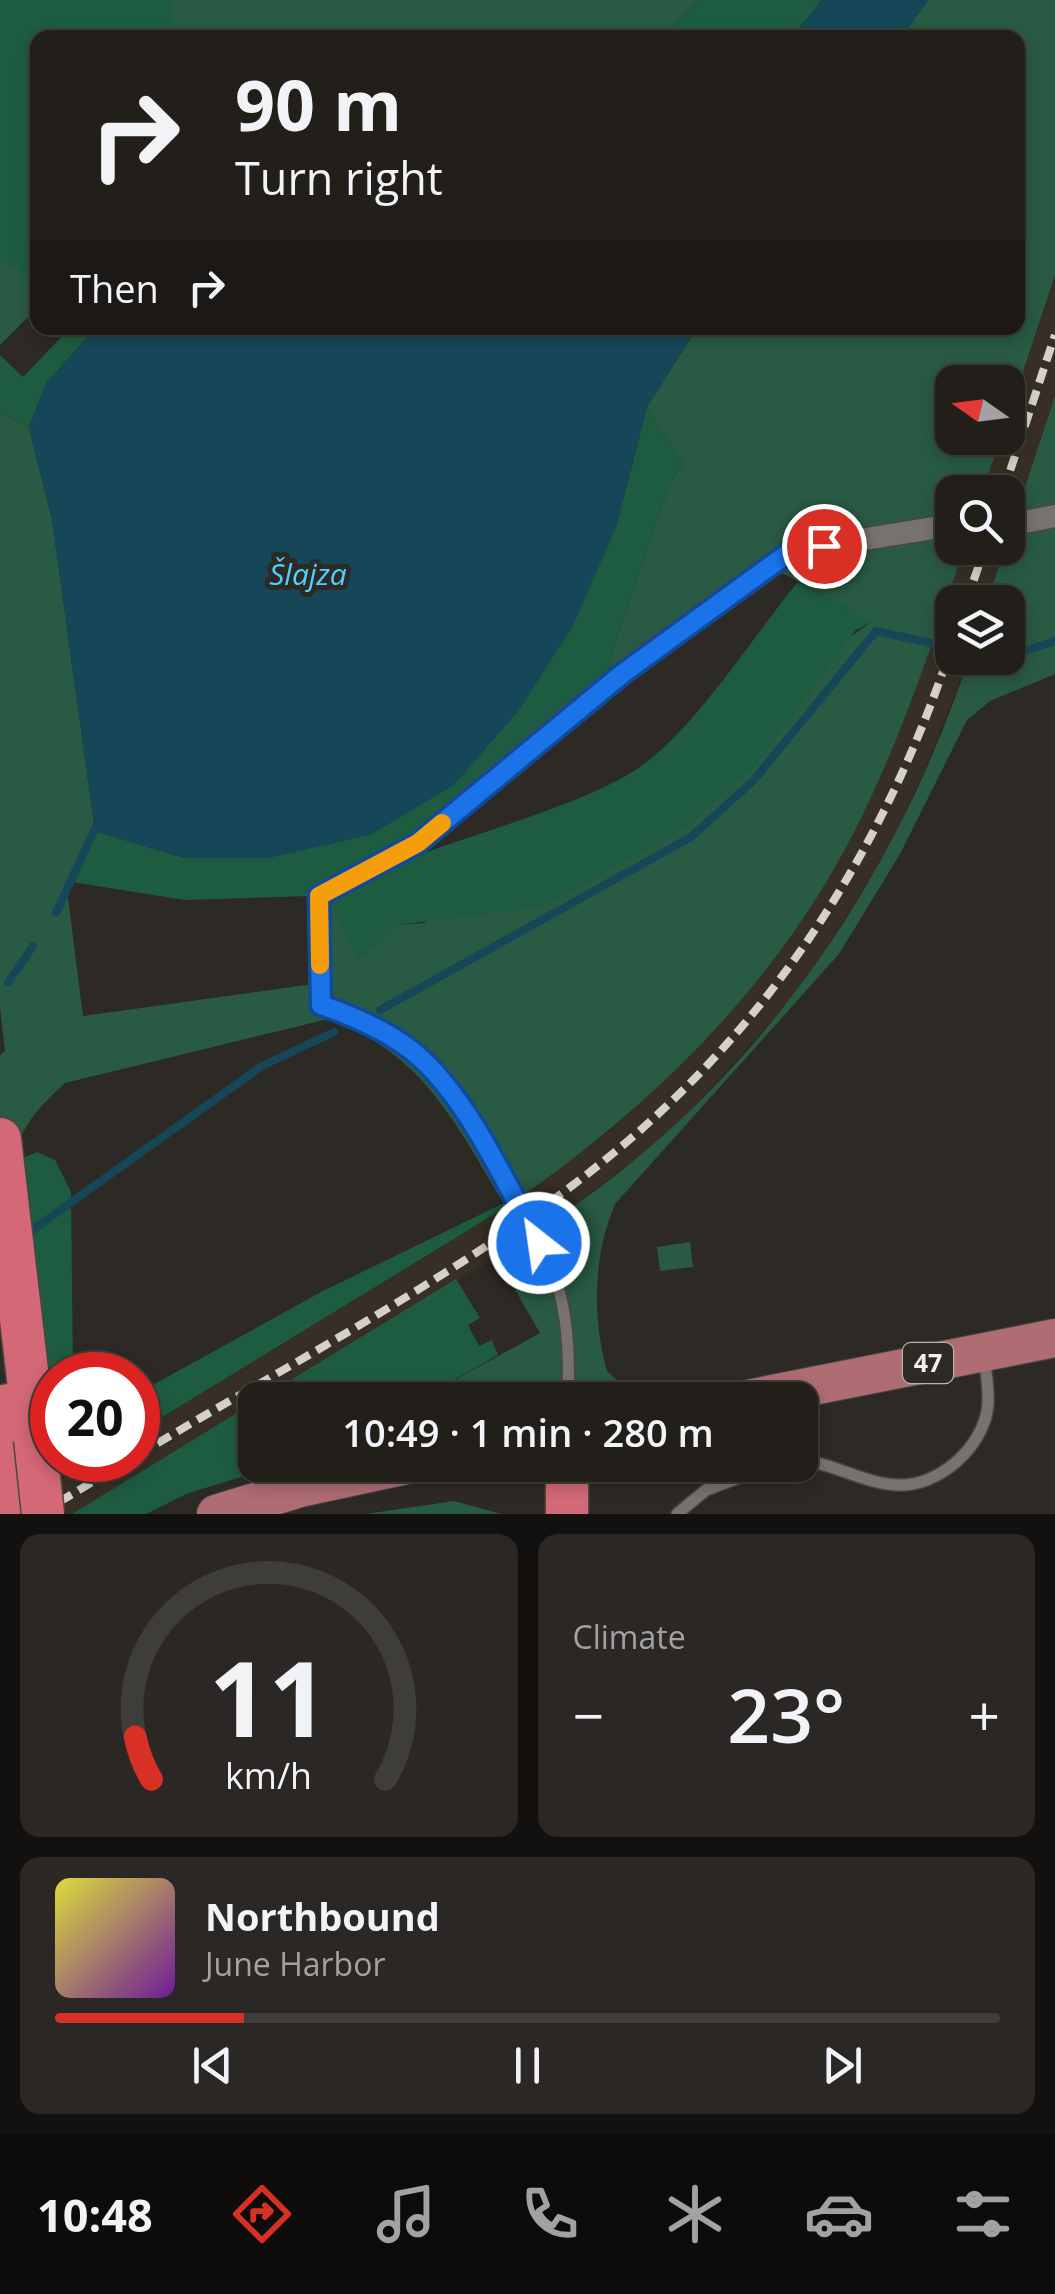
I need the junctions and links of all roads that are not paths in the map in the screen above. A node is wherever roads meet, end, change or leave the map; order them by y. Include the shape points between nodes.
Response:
1 (1055, 516) edge
2 (1025, 522) edge
3 (935, 528) edge
4 (319, 896) joint
5 (0, 1139) edge
6 (0, 1336) edge
7 (1055, 1338) edge
8 (983, 1352) junction
9 (567, 1382) edge
10 (818, 1385) edge
11 (24, 1446) junction
12 (818, 1462) edge
13 (328, 1482) edge
14 (567, 1482) edge
15 (723, 1482) edge
16 (20, 1514) edge
17 (43, 1514) edge
18 (216, 1514) edge
19 (567, 1514) edge
20 (677, 1514) edge

1 - 2 street
3 - 4 street via 791,551 622,674 418,843
4 - 9 lane via 321,1005 414,1052 475,1132 552,1269 565,1318
5 - 11 highway
6 - 11 highway
7 - 8 main road, 47
8 - 10 main road, 47
8 - 12 lane via 983,1426 939,1475 895,1485
11 - 16 highway
11 - 17 highway, bridge
13 - 18 main road
14 - 19 highway
15 - 20 lane

